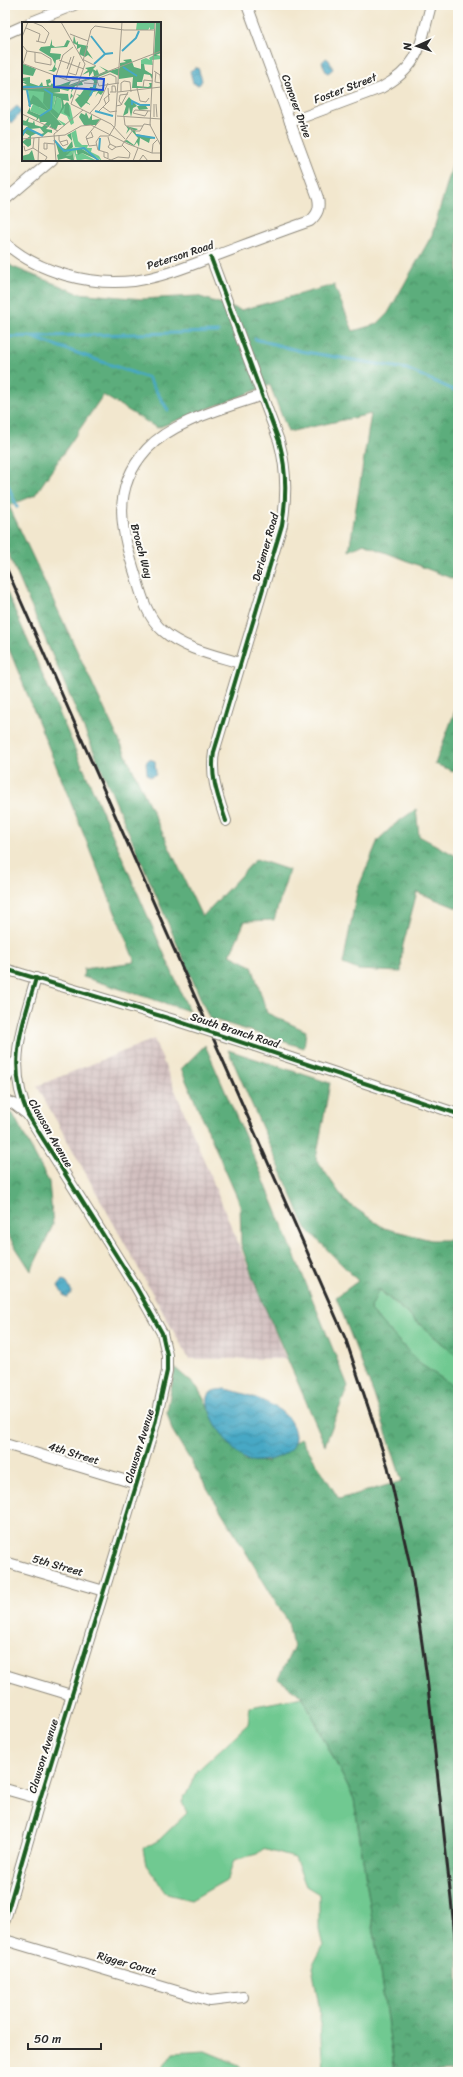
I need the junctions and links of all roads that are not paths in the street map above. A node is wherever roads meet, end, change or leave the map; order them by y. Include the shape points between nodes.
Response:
1 (74, 5) edge
2 (247, 5) edge
3 (428, 6) edge
4 (32, 22) edge
5 (22, 26) edge
6 (5, 34) edge
7 (290, 122) junction
8 (51, 161) edge
9 (5, 200) edge
10 (316, 216) joint
11 (5, 243) edge
12 (210, 258) junction
13 (262, 395) junction
14 (240, 663) junction
15 (226, 821) dead end
16 (5, 969) edge
17 (36, 978) junction
18 (16, 1061) junction
19 (5, 1081) edge
20 (5, 1101) edge
21 (458, 1114) edge
22 (28, 1115) junction
23 (5, 1444) edge
24 (137, 1484) junction
25 (5, 1562) edge
26 (104, 1591) junction
27 (5, 1675) edge
28 (71, 1695) junction
29 (5, 1788) edge
30 (40, 1799) junction
31 (5, 1920) edge
32 (5, 1940) edge
33 (243, 1997) dead end

1 - 4 street
2 - 7 street, Conover Drive
3 - 7 street, Foster Street via 422,45 406,70 395,80 381,88
5 - 6 street
7 - 10 street, Conover Drive via 318,198 320,206
8 - 9 street
10 - 12 street, Peterson Road
11 - 12 street, Peterson Road via 38,264 74,277 114,282 152,278
12 - 13 street, Deriemer Road
13 - 14 street, Deriemer Road via 285,462 286,503 282,525
13 - 14 street, Broach Way via 185,423 161,437 147,449 129,476 122,506 121,523 125,542 150,616 174,640
14 - 15 street, Deriemer Road via 212,765
16 - 17 street, South Branch Road
17 - 18 street, Clawson Avenue
17 - 21 street, South Branch Road, bridge via 255,1046
18 - 19 street
18 - 22 street, Clawson Avenue via 18,1087
20 - 22 street via 14,1104
22 - 24 street, Clawson Avenue via 162,1333 167,1355 164,1391
23 - 24 street, 4th Street
24 - 26 street, Clawson Avenue
25 - 26 street, 5th Street
26 - 28 street, Clawson Avenue
27 - 28 street
28 - 30 street, Clawson Avenue
29 - 30 street
30 - 31 street, Clawson Avenue
32 - 33 street, Rigger Corut via 210,2001

